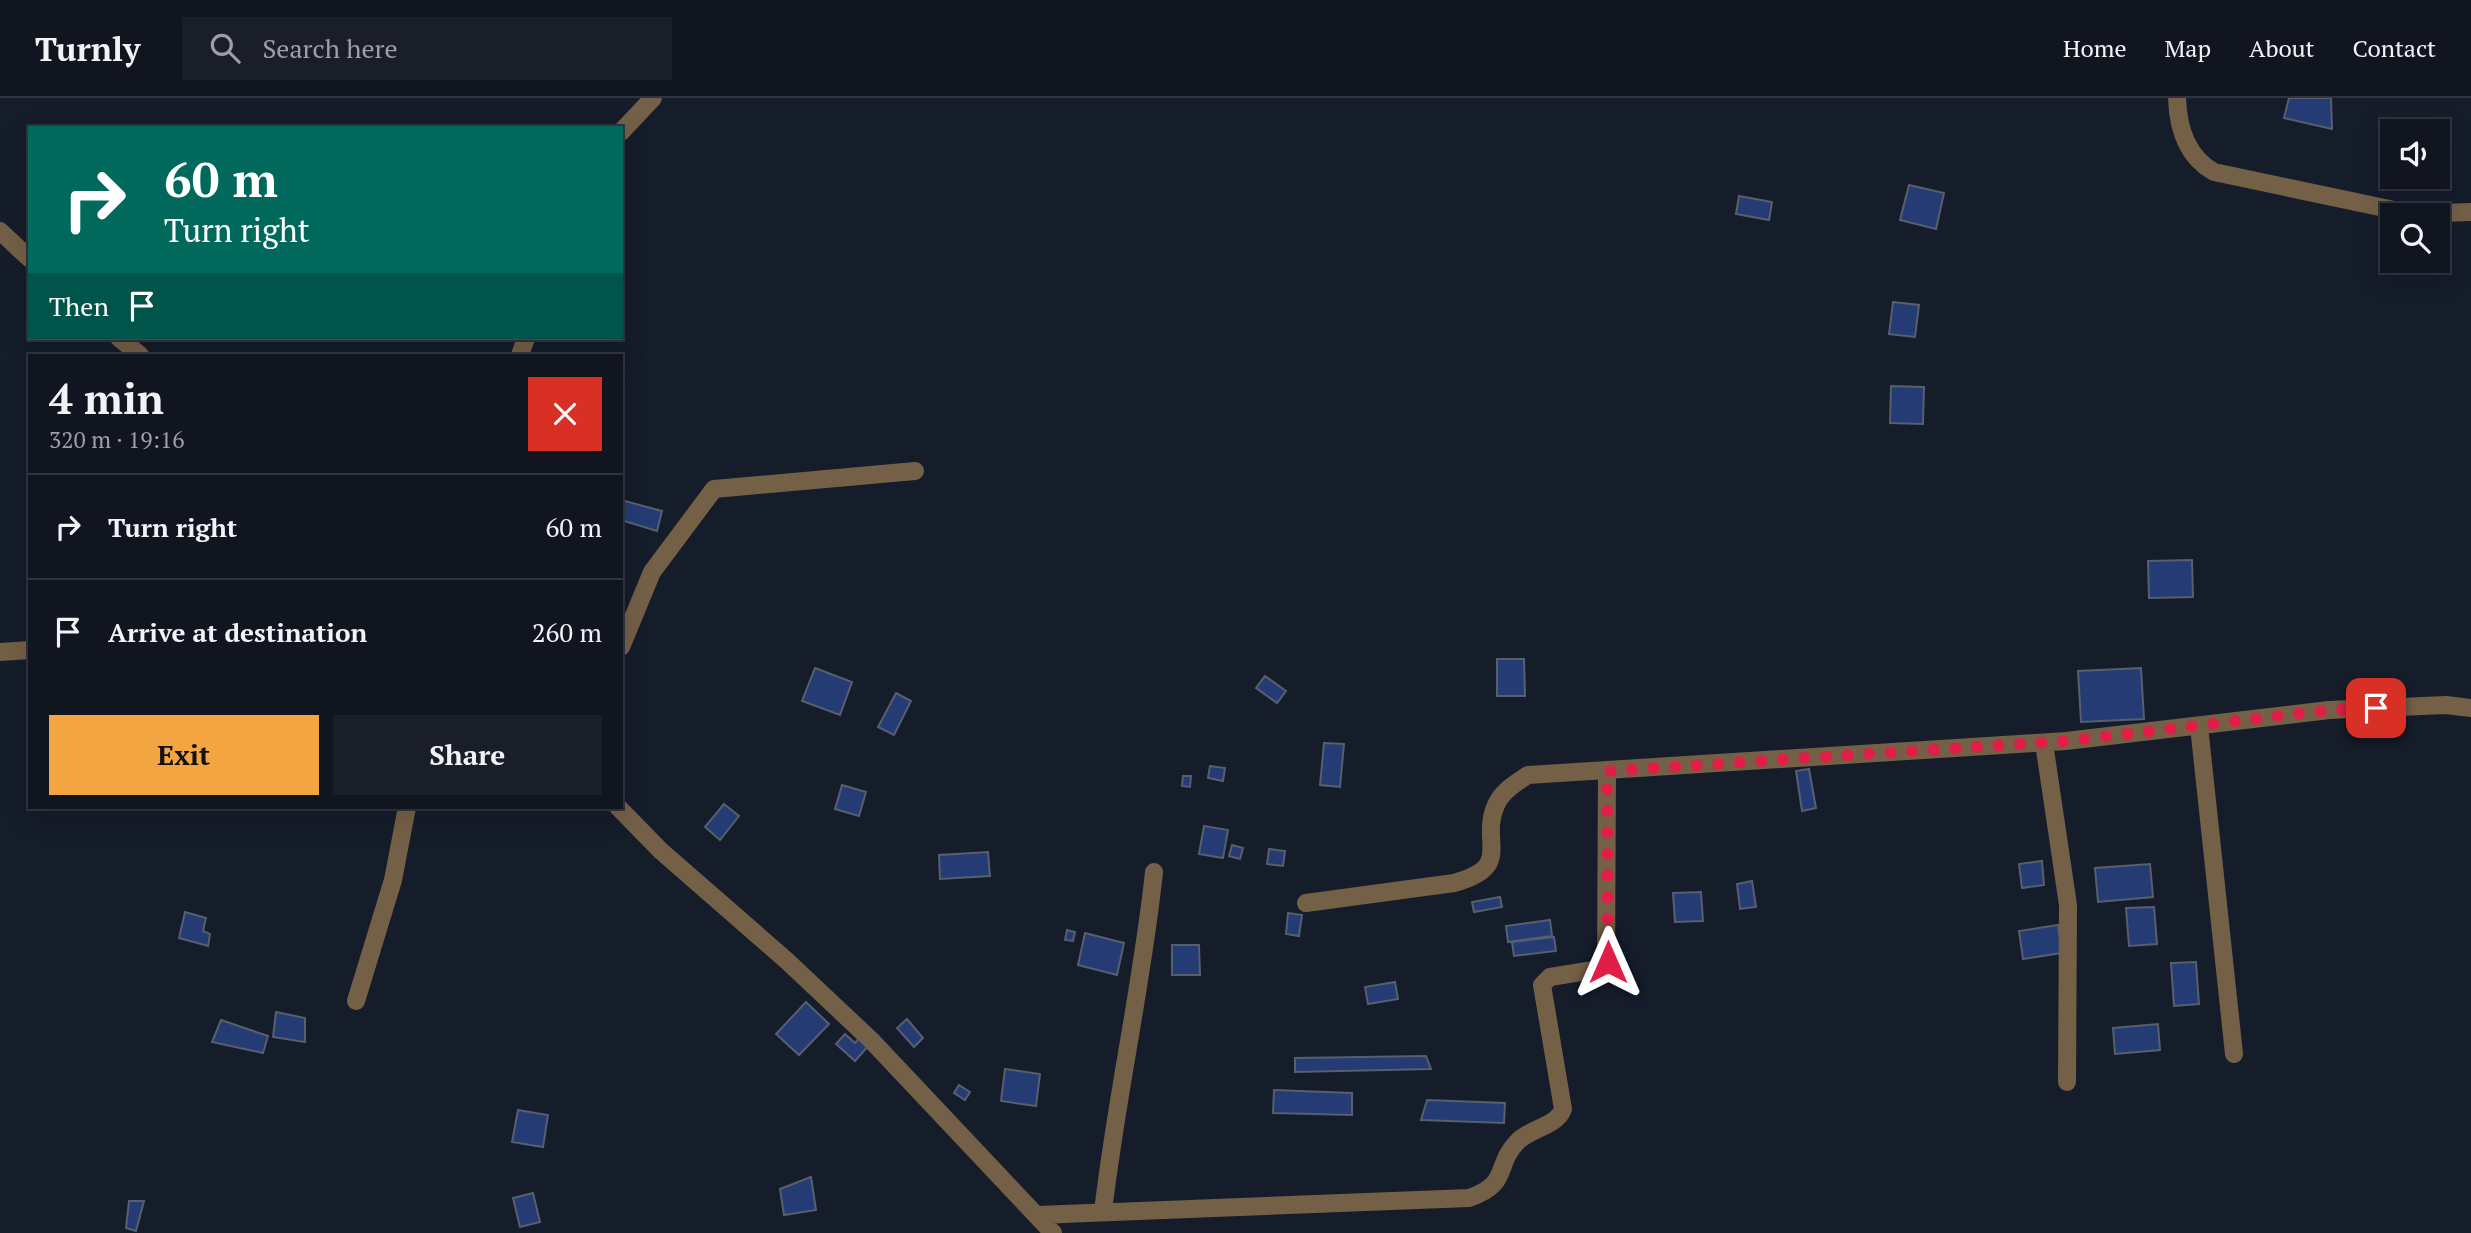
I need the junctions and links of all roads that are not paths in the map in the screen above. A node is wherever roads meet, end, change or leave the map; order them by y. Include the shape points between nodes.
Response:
1 (653, 98) edge
2 (2177, 98) edge
3 (623, 130) edge
4 (2471, 212) edge
5 (0, 231) edge
6 (28, 257) edge
7 (121, 340) edge
8 (139, 354) edge
9 (915, 471) dead end
10 (623, 641) edge
11 (28, 650) edge
12 (0, 652) edge
13 (2471, 708) edge
14 (2199, 726) junction
15 (2044, 743) junction
16 (1607, 771) junction
17 (407, 809) edge
18 (620, 809) edge
19 (1154, 872) dead end
20 (1306, 903) dead end
21 (356, 1000) dead end
22 (2234, 1054) dead end
23 (2067, 1082) dead end
24 (1102, 1212) junction
25 (1038, 1215) junction
26 (1053, 1233) edge

1 - 3 street
2 - 4 street via 2185,142 2197,163 2214,172 2413,214
5 - 6 street
7 - 8 street
9 - 10 street via 715,489 652,572
11 - 12 street
13 - 14 street via 2329,710
14 - 15 street
14 - 22 street
15 - 16 street
15 - 23 street via 2068,905
16 - 20 street via 1528,775 1506,790 1495,806 1490,855 1478,876
16 - 24 street via 1606,968 1550,977 1542,985 1563,1109 1555,1120 1518,1141 1489,1191 1469,1198
17 - 21 street via 393,880
18 - 25 street via 871,1040
19 - 24 street via 1146,950 1114,1116
24 - 25 street
25 - 26 street

